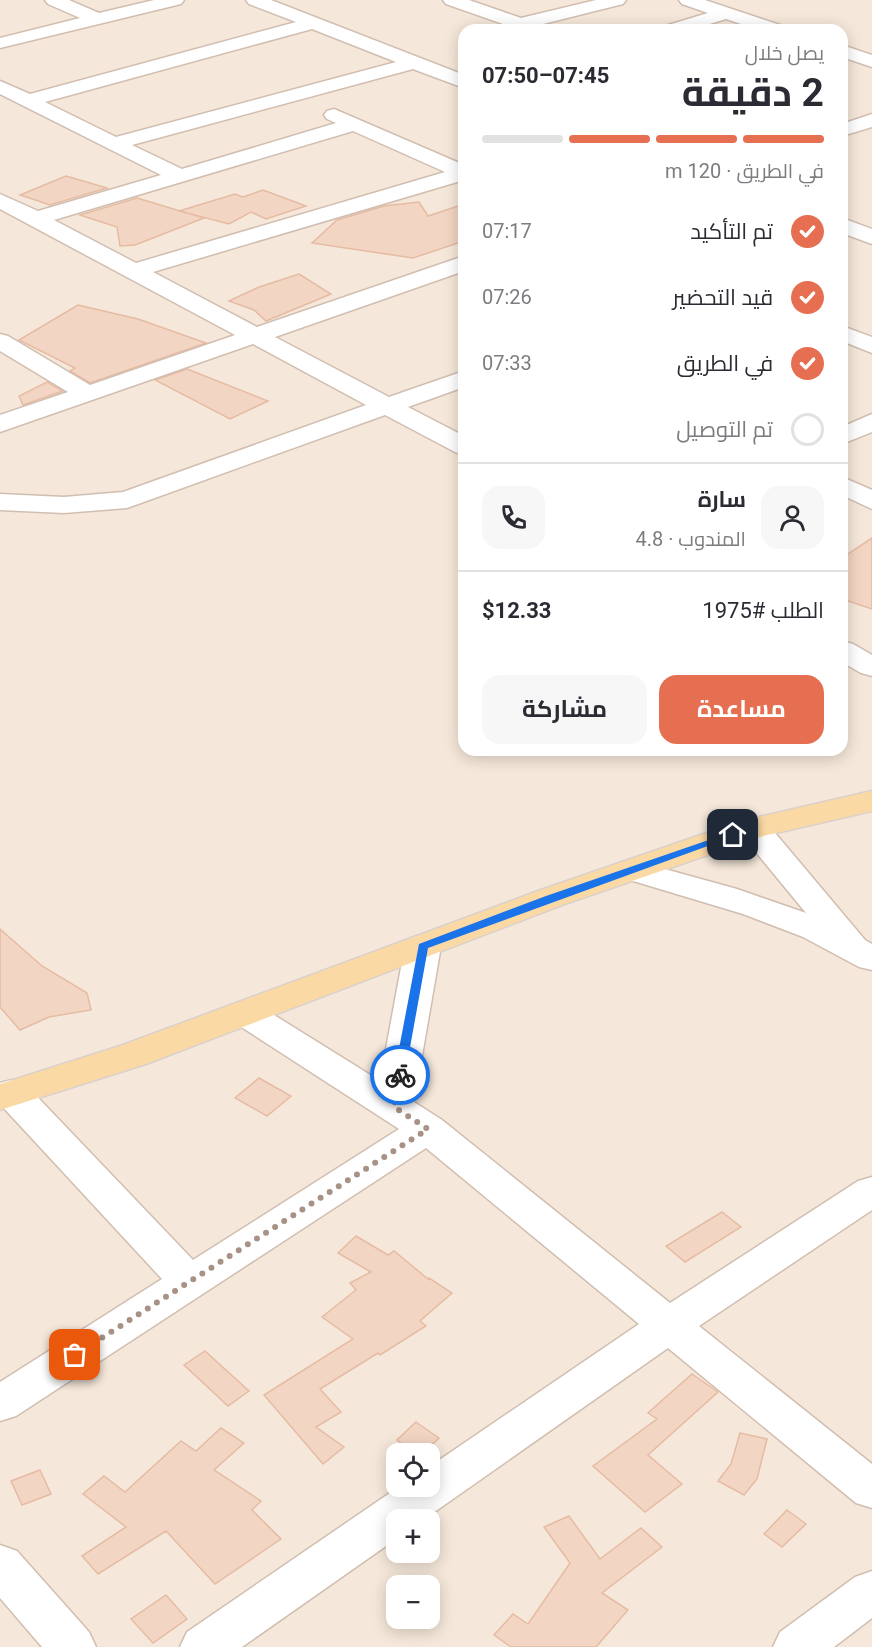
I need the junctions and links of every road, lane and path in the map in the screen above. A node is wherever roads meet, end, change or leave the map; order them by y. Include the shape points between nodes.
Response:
1 (54, 0) edge
2 (175, 0) edge
3 (255, 0) edge
4 (452, 0) edge
5 (617, 0) edge
6 (688, 0) edge
7 (726, 13) junction
8 (97, 19) junction
9 (314, 23) junction
10 (520, 24) edge
11 (539, 24) edge
12 (690, 24) edge
13 (759, 24) edge
14 (0, 43) edge
15 (848, 53) edge
16 (872, 61) edge
17 (413, 63) junction
18 (458, 80) edge
19 (0, 87) edge
20 (286, 96) junction
21 (27, 101) junction
22 (872, 120) edge
23 (355, 124) junction
24 (848, 128) edge
25 (116, 143) junction
26 (458, 170) edge
27 (458, 175) edge
28 (180, 176) junction
29 (0, 200) edge
30 (872, 217) edge
31 (35, 219) junction
32 (848, 225) edge
33 (848, 228) edge
34 (872, 237) edge
35 (458, 265) edge
36 (133, 271) junction
37 (255, 334) junction
38 (0, 341) edge
39 (458, 380) edge
40 (88, 394) junction
41 (389, 406) junction
42 (872, 423) edge
43 (0, 424) edge
44 (848, 433) edge
45 (458, 444) edge
46 (848, 488) edge
47 (872, 501) edge
48 (0, 502) edge
49 (848, 653) edge
50 (872, 667) edge
51 (872, 801) edge
52 (753, 828) junction
53 (632, 870) junction
54 (423, 946) junction
55 (862, 953) edge
56 (245, 1013) junction
57 (6, 1095) edge
58 (394, 1107) junction
59 (428, 1129) junction
60 (872, 1191) edge
61 (189, 1282) junction
62 (670, 1324) junction
63 (0, 1404) edge
64 (872, 1491) edge
65 (0, 1565) edge
66 (872, 1592) edge
67 (72, 1647) edge
68 (204, 1647) edge
69 (797, 1647) edge

1 - 8 street
2 - 8 street
3 - 9 street
4 - 10 street
5 - 11 street
6 - 7 street
7 - 12 street
7 - 13 street
8 - 14 street
9 - 17 street
9 - 21 street
15 - 16 street
17 - 18 street
17 - 20 street
19 - 21 street
20 - 23 street
20 - 25 street
21 - 25 street
22 - 24 street
23 - 26 street
23 - 28 street
25 - 28 street
27 - 36 street
28 - 31 street
29 - 31 street
30 - 32 street
31 - 36 street
33 - 34 street
35 - 37 street
36 - 37 street
37 - 40 street
37 - 41 street
38 - 40 street
39 - 41 street
40 - 43 street
41 - 45 street
41 - 48 street via 127,500 64,505
42 - 44 street
46 - 47 street
49 - 50 street
51 - 52 main road
52 - 53 main road
52 - 55 street
53 - 54 main road
53 - 55 street via 732,897
54 - 56 main road
54 - 58 street
56 - 57 main road via 134,1055
56 - 58 street
57 - 61 street
58 - 59 street
59 - 61 street
59 - 62 street
60 - 62 street
61 - 63 street
62 - 64 street
62 - 68 street
65 - 67 street
66 - 69 street

